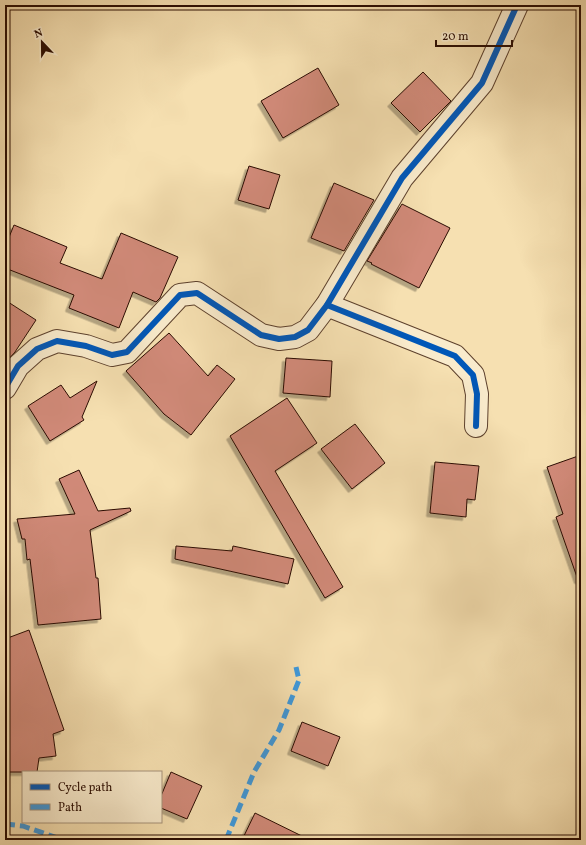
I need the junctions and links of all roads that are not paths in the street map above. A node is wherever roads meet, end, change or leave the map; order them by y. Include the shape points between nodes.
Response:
1 (517, 5) edge
2 (327, 305) junction
3 (5, 388) edge
4 (476, 426) dead end

1 - 2 street via 482,83 402,178
2 - 3 street via 308,330 295,337 279,339 261,335 197,293 180,295 127,352 112,355 86,346 57,341 37,348 18,366
2 - 4 street via 455,356 473,375 477,394

